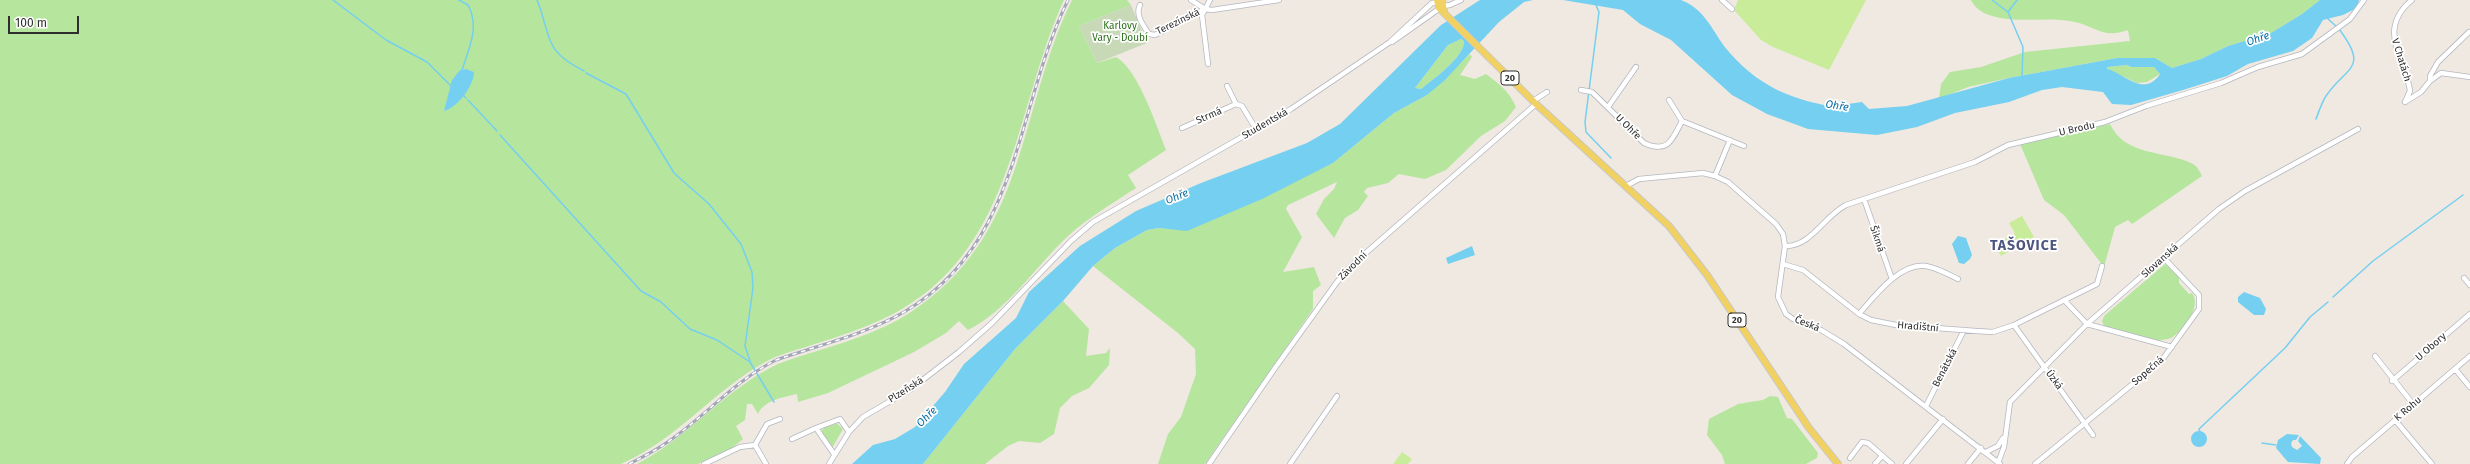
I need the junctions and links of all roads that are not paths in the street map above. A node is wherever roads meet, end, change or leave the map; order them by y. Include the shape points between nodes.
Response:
1 (1191, 0) edge
2 (1210, 0) edge
3 (1279, 0) edge
4 (1461, 0) edge
5 (1722, 0) edge
6 (2364, 0) edge
7 (2412, 0) edge
8 (1140, 5) dead end
9 (1440, 5) edge
10 (1206, 9) junction
11 (1732, 9) dead end
12 (2469, 32) dead end
13 (1390, 42) junction
14 (1208, 64) dead end
15 (1636, 67) dead end
16 (2470, 77) edge
17 (2430, 81) junction
18 (1227, 86) dead end
19 (1581, 90) dead end
20 (1547, 92) dead end
21 (1670, 100) dead end
22 (1535, 103) junction
23 (1236, 104) junction
24 (1608, 107) junction
25 (1682, 121) junction
26 (1182, 128) dead end
27 (1256, 129) junction
28 (2358, 129) dead end
29 (1730, 140) junction
30 (1744, 146) dead end
31 (1716, 176) junction
32 (1626, 186) junction
33 (1864, 199) junction
34 (1785, 246) junction
35 (2164, 258) junction
36 (1783, 264) junction
37 (2102, 266) dead end
38 (1892, 278) junction
39 (2464, 278) dead end
40 (1958, 279) dead end
41 (2470, 285) edge
42 (2064, 300) junction
43 (1859, 314) junction
44 (2470, 314) edge
45 (992, 324) joint
46 (2087, 324) junction
47 (2014, 325) junction
48 (1964, 330) junction
49 (2172, 347) junction
50 (2374, 356) dead end
51 (2470, 356) edge
52 (2044, 366) junction
53 (2455, 370) junction
54 (2392, 381) junction
55 (2470, 387) edge
56 (1337, 396) dead end
57 (2414, 404) junction
58 (1926, 406) junction
59 (780, 419) dead end
60 (1943, 419) junction
61 (2394, 420) junction
62 (2085, 424) junction
63 (816, 428) junction
64 (849, 432) junction
65 (2004, 434) junction
66 (2093, 435) dead end
67 (792, 439) dead end
68 (755, 445) junction
69 (1981, 448) junction
70 (1986, 452) junction
71 (834, 454) junction
72 (1882, 456) junction
73 (1850, 458) dead end
74 (1999, 463) edge
75 (704, 464) edge
76 (766, 464) edge
77 (829, 464) edge
78 (1209, 464) edge
79 (1290, 464) edge
80 (1838, 464) edge
81 (1876, 464) edge
82 (1892, 464) edge
83 (1906, 464) edge
84 (1968, 464) edge
85 (2036, 464) edge
86 (2347, 464) edge
87 (2432, 464) edge

1 - 10 street
2 - 10 street, Terezínská
3 - 10 street
4 - 9 street via 1450,5
5 - 11 street
6 - 33 street, U Brodu via 2350,19 2302,54 2258,67 2221,84 2146,106 2105,122 2008,145 1975,162
7 - 17 street, V Chatách via 2395,17 2394,29 2410,91 2405,102 2421,92
8 - 10 street, Terezínská via 1138,10 1142,23 1149,34 1155,35
9 - 13 street, Studentská
9 - 13 street, Studentská via 1397,40
9 - 22 main road, 20
10 - 14 street via 1202,15
12 - 17 street via 2438,62
13 - 27 street, Studentská
15 - 24 street, U Ohře
16 - 17 street via 2441,72
18 - 23 street
19 - 24 street, U Ohře via 1590,92
20 - 22 street
21 - 25 street
22 - 32 main road, 20
22 - 78 street, Závodní via 1337,282
23 - 26 street, Strmá
23 - 27 street via 1242,106
24 - 25 street, U Ohře via 1644,143 1652,147 1661,148 1670,143
25 - 29 street
27 - 45 street, Studentská via 1093,222 1071,241
28 - 35 street, Slovanská via 2245,191 2219,209
29 - 30 street
29 - 31 street
31 - 32 street, Česká via 1703,173 1639,179
31 - 34 street, Česká via 1728,182 1776,224 1783,234
32 - 80 main road, 20 via 1669,226 1695,257 1806,423
33 - 34 street, U Brodu via 1836,210 1802,244
33 - 38 street, Šikmá
34 - 36 street, Česká
35 - 46 street, Slovanská
35 - 49 street, Sopečná via 2199,295 2201,303
36 - 43 street, Hradištní via 1803,270
36 - 58 street, Česká via 1778,297 1786,314 1844,344
37 - 42 street, Hradištní via 2097,284
38 - 40 street via 1925,266
38 - 43 street
39 - 41 street
42 - 46 street
42 - 47 street, Hradištní
43 - 48 street, Hradištní via 1871,320 1896,325
44 - 54 street, U Obory
45 - 64 street, Plzeňská via 911,389 867,414
46 - 49 street
46 - 52 street, Slovanská
47 - 48 street, Hradištní via 1992,332
47 - 52 street, Úzká
48 - 58 street, Benátská
49 - 62 street, Sopečná via 2162,360
50 - 54 street
51 - 53 street, K Rohu
52 - 62 street, Úzká
52 - 65 street, Slovanská via 2010,402
53 - 55 street
53 - 57 street, K Rohu
54 - 57 street
56 - 79 street
57 - 61 street, K Rohu
58 - 60 street, Česká
59 - 68 street via 767,424
60 - 69 street, Česká
60 - 83 street
61 - 86 street, K Rohu
61 - 87 street
62 - 66 street, Úzká
62 - 85 street, Sopečná
63 - 64 street via 840,419
63 - 67 street
63 - 71 street
64 - 71 street, Plzeňská
65 - 70 street, Slovanská via 1998,446
65 - 74 street, Slovanská via 2004,447
68 - 75 street via 740,447
68 - 76 street
69 - 70 street, Česká
69 - 84 street
70 - 74 street, Česká
71 - 77 street, Plzeňská
72 - 73 street via 1868,443 1862,442
72 - 81 street
72 - 82 street

